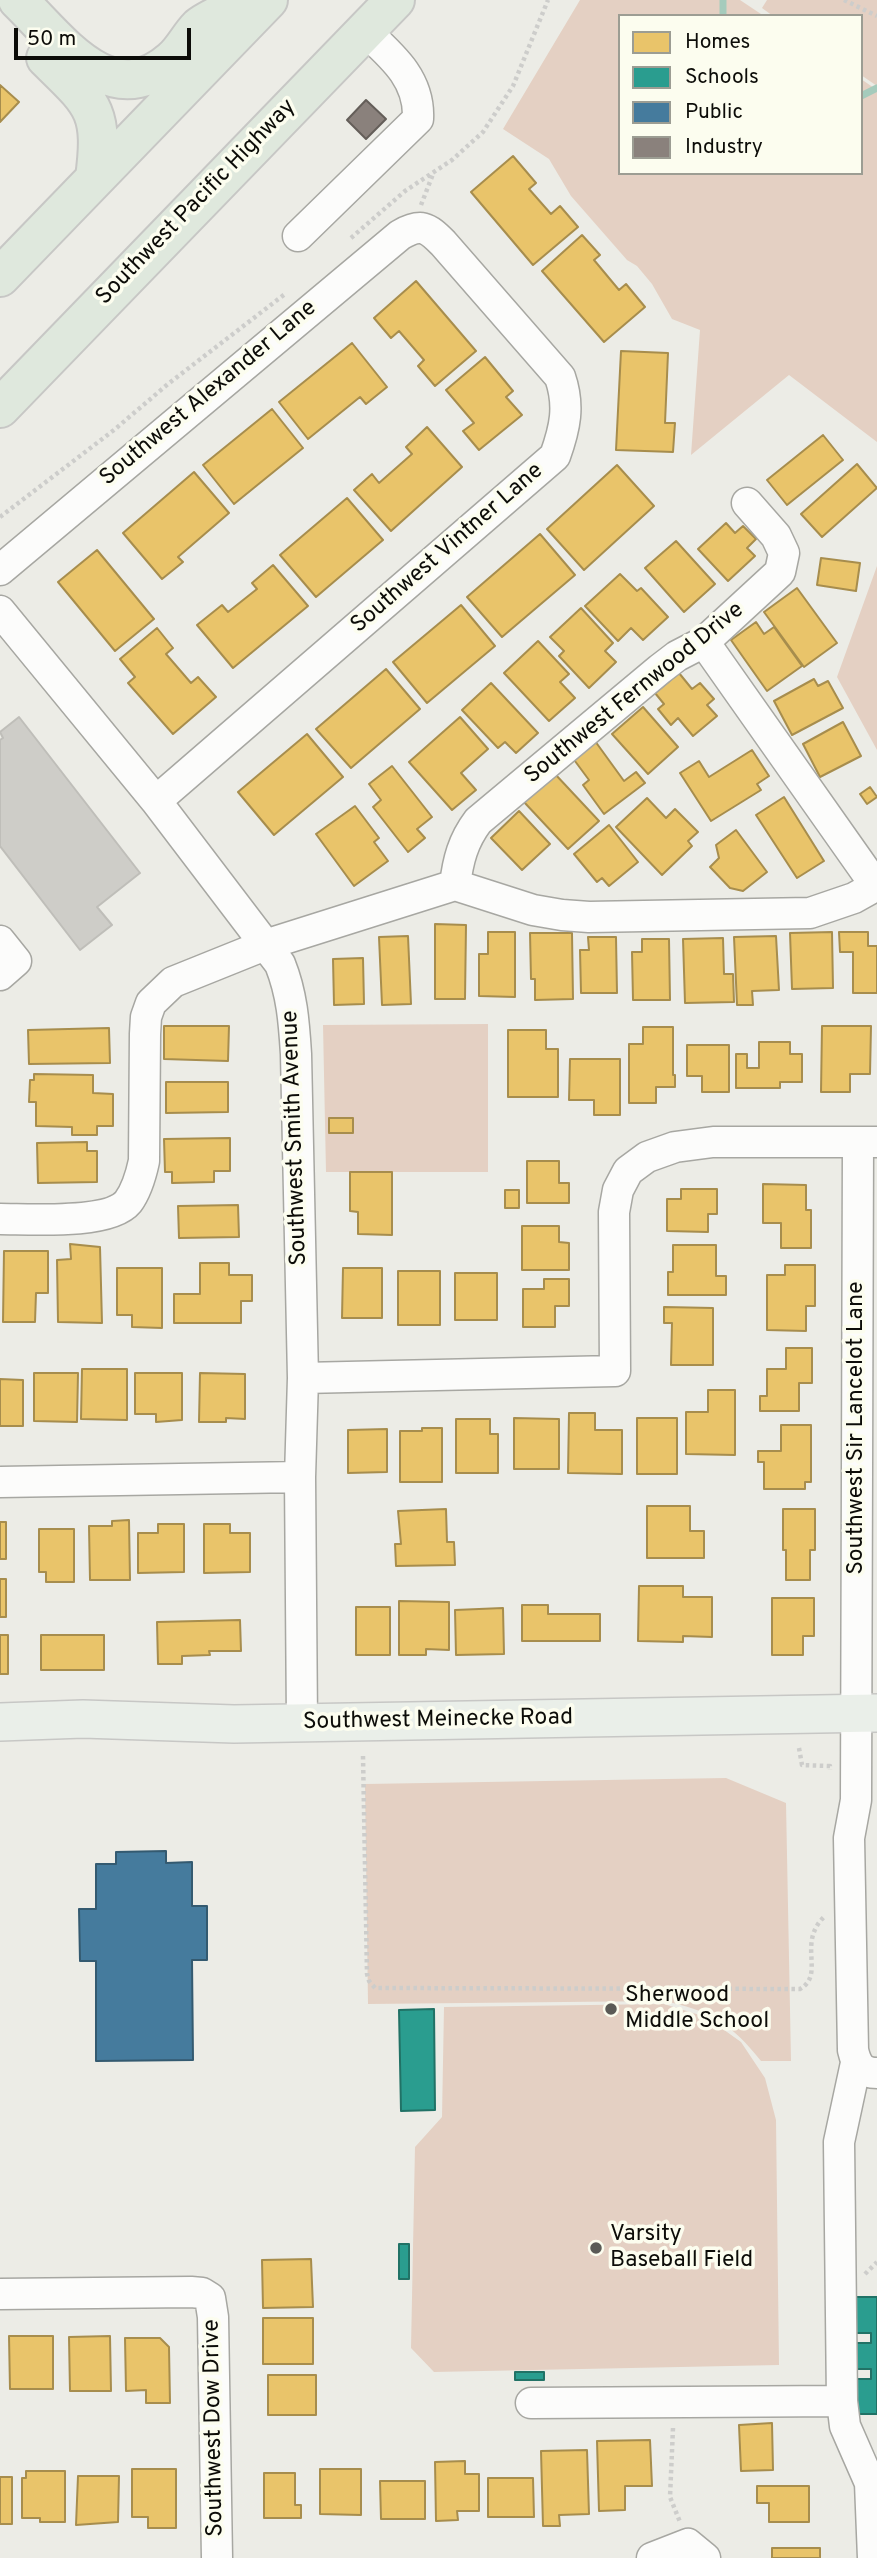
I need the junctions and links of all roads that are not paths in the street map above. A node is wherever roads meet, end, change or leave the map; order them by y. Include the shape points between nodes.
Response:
1 (18, 0) edge
2 (252, 0) edge
3 (268, 0) edge
4 (395, 0) edge
5 (0, 12) edge
6 (365, 31) junction
7 (95, 178) junction
8 (422, 227) joint
9 (298, 236) dead end
10 (0, 276) edge
11 (0, 408) edge
12 (747, 503) dead end
13 (0, 569) edge
14 (0, 611) edge
15 (704, 642) junction
16 (156, 801) junction
17 (455, 885) junction
18 (876, 885) edge
19 (0, 941) edge
20 (265, 945) junction
21 (0, 975) edge
22 (867, 1142) edge
23 (0, 1219) edge
24 (303, 1378) junction
25 (300, 1477) junction
26 (0, 1482) edge
27 (866, 1713) edge
28 (0, 1722) edge
29 (302, 1723) junction
30 (866, 2068) edge
31 (0, 2294) edge
32 (842, 2401) junction
33 (531, 2403) dead end
34 (696, 2551) edge
35 (217, 2558) edge
36 (652, 2558) edge
37 (873, 2558) edge

1 - 2 highway via 83,64 121,80 155,74 200,26
3 - 7 highway
4 - 6 highway, Southwest Pacific Highway
5 - 7 highway via 76,87 94,112 99,148
6 - 9 street via 393,56 414,87 418,119
6 - 11 highway, Southwest Pacific Highway
7 - 10 highway
8 - 13 street, Southwest Alexander Lane via 400,235
8 - 16 street, Southwest Vintner Lane via 443,243 560,377 567,411 555,456
12 - 15 street, Southwest Fernwood Drive via 776,536 783,553 780,572
14 - 16 street, Southwest Smith Avenue
15 - 17 street, Southwest Fernwood Drive via 660,669 478,821 460,850
15 - 18 street
16 - 20 street, Southwest Smith Avenue
17 - 18 street via 533,909 589,917 810,913
17 - 20 street
19 - 21 street via 16,961
20 - 23 street via 173,982 151,1003 145,1034 144,1161 127,1204 88,1218
20 - 24 street, Southwest Smith Avenue via 280,964 294,1015
22 - 24 street via 713,1142 675,1147 647,1157 628,1171 614,1212 615,1371
22 - 27 street, Southwest Sir Lancelot Lane
24 - 25 street, Southwest Smith Avenue
25 - 26 street
25 - 29 street, Southwest Smith Avenue
27 - 29 main road, Southwest Meinecke Road
27 - 30 street, Southwest Sir Lancelot Lane via 849,1838 853,2050
28 - 29 main road, Southwest Meinecke Road
30 - 32 street, Southwest Sir Lancelot Lane via 839,2142
31 - 35 street, Southwest Dow Drive via 191,2292 210,2298
32 - 33 street
32 - 37 street, Southwest Sir Lancelot Lane via 845,2426 870,2483
34 - 36 street

